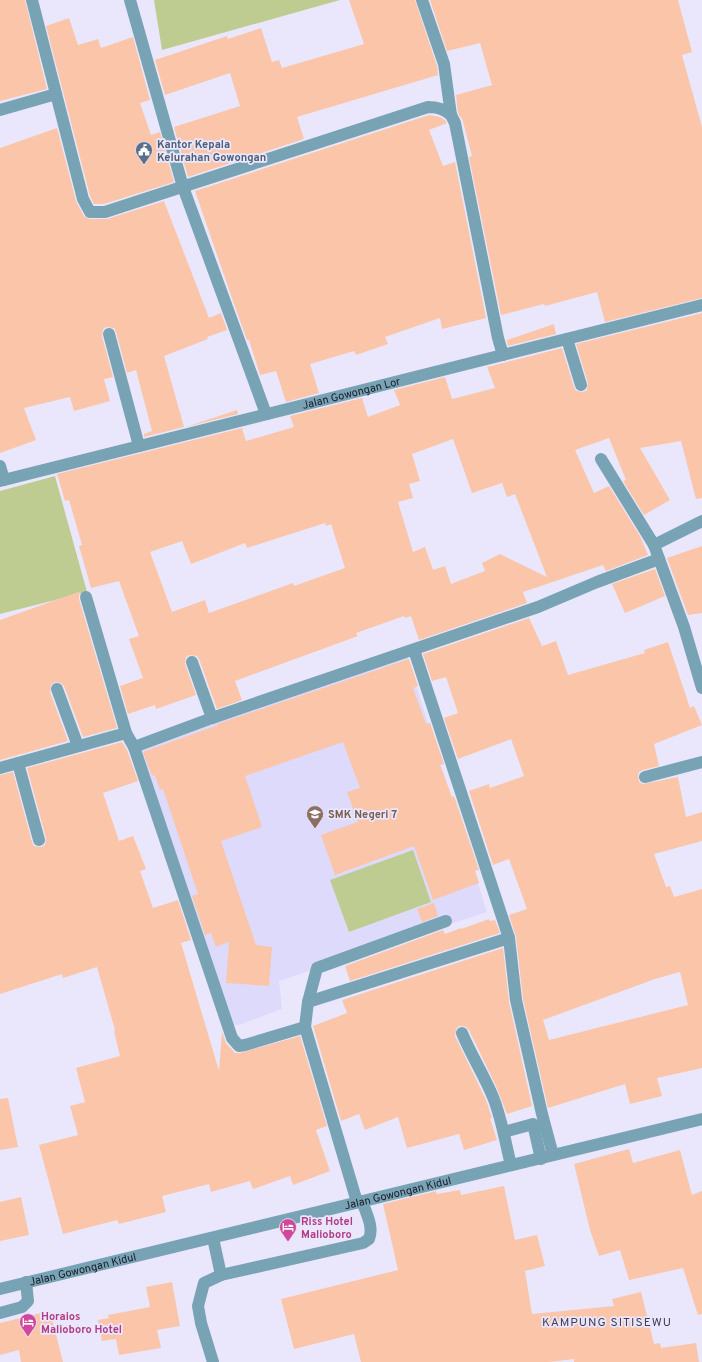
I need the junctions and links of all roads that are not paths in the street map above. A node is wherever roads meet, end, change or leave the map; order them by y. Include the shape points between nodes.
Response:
1 (32, 0) edge
2 (130, 0) edge
3 (422, 0) edge
4 (56, 94) junction
5 (0, 110) edge
6 (451, 115) junction
7 (184, 187) junction
8 (702, 305) edge
9 (109, 334) dead end
10 (567, 339) junction
11 (503, 355) junction
12 (581, 386) dead end
13 (266, 414) junction
14 (139, 446) junction
15 (601, 459) dead end
16 (0, 466) edge
17 (2, 480) edge
18 (702, 521) edge
19 (654, 545) junction
20 (658, 559) junction
21 (86, 597) dead end
22 (414, 650) junction
23 (192, 662) dead end
24 (702, 688) edge
25 (57, 689) dead end
26 (212, 718) junction
27 (126, 733) junction
28 (78, 746) junction
29 (134, 747) junction
30 (702, 762) edge
31 (18, 763) junction
32 (0, 768) edge
33 (645, 777) dead end
34 (39, 840) dead end
35 (446, 921) dead end
36 (509, 938) junction
37 (308, 1002) junction
38 (304, 1027) junction
39 (462, 1033) dead end
40 (702, 1119) edge
41 (504, 1132) junction
42 (553, 1155) junction
43 (540, 1158) junction
44 (511, 1165) junction
45 (360, 1202) junction
46 (213, 1238) junction
47 (221, 1275) junction
48 (26, 1282) junction
49 (0, 1289) edge
50 (0, 1313) edge
51 (213, 1362) edge

1 - 4 street
2 - 7 street
3 - 6 street via 444,64
4 - 5 street
4 - 7 street via 83,199 90,212 105,212
6 - 7 street via 437,107 428,107
6 - 11 street via 455,123
7 - 13 street
8 - 10 street, Jalan Gowongan Lor
9 - 14 street
10 - 11 street, Jalan Gowongan Lor
10 - 12 street
11 - 13 street, Jalan Gowongan Lor
13 - 14 street, Jalan Gowongan Lor
14 - 17 street, Jalan Gowongan Lor
15 - 19 street
16 - 17 street
18 - 19 street
19 - 20 street
20 - 22 street via 538,607
20 - 24 street via 684,627
21 - 27 street
22 - 26 street
22 - 36 street
23 - 26 street
25 - 28 street
26 - 29 street
27 - 28 street
27 - 29 street
28 - 31 street
29 - 38 street via 232,1038 239,1046
30 - 33 street
31 - 32 street
31 - 34 street
35 - 37 street via 317,968
36 - 37 street
36 - 42 street via 516,1000
37 - 38 street
38 - 45 street
39 - 41 street via 493,1096
40 - 42 street, Jalan Gowongan Kidul
41 - 43 street via 533,1124
41 - 44 street
42 - 43 street, Jalan Gowongan Kidul
43 - 44 street, Jalan Gowongan Kidul
44 - 45 street, Jalan Gowongan Kidul
45 - 46 street, Jalan Gowongan Kidul
45 - 47 street via 371,1234 363,1243
46 - 47 street
46 - 48 street, Jalan Gowongan Kidul
47 - 51 street via 204,1283 198,1306
48 - 49 street, Jalan Gowongan Kidul
48 - 50 street via 28,1301 22,1307

